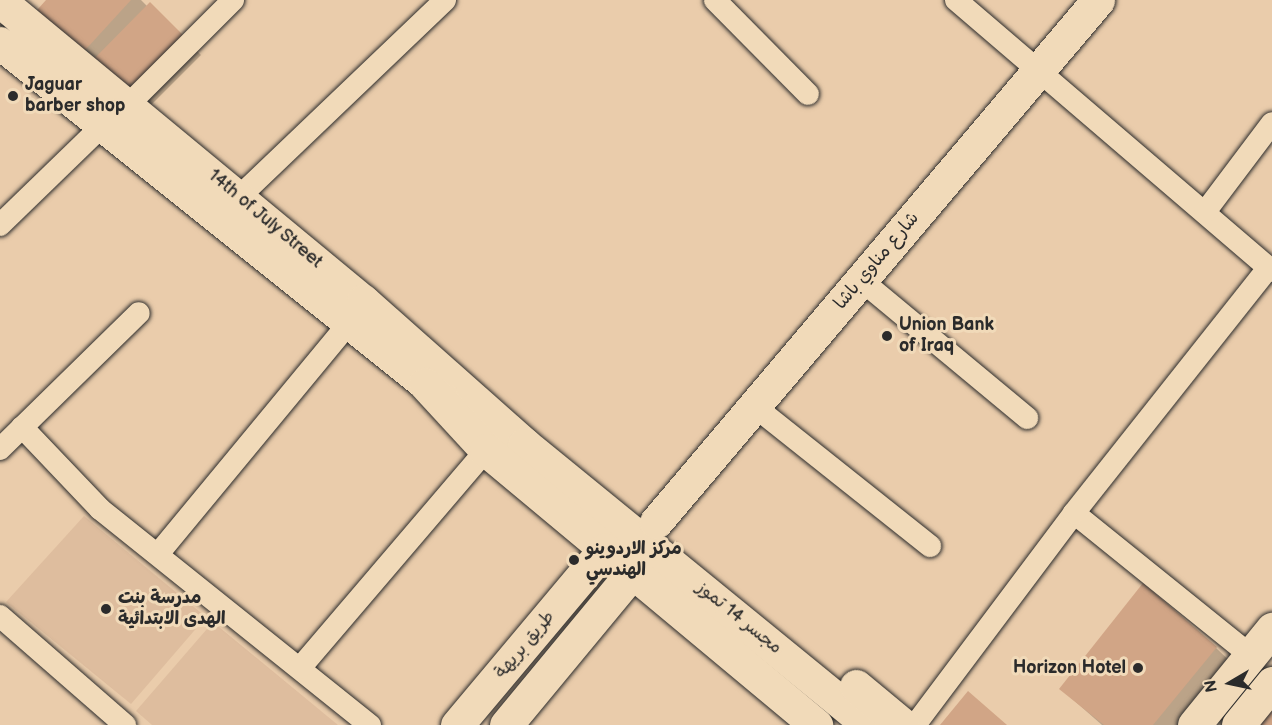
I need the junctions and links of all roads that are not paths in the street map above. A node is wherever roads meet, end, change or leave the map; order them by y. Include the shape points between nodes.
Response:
1 (233, 0) edge
2 (445, 0) edge
3 (715, 0) edge
4 (956, 0) edge
5 (1098, 0) edge
6 (0, 1) edge
7 (0, 43) edge
8 (1038, 71) junction
9 (808, 94) dead end
10 (127, 106) junction
11 (1272, 123) edge
12 (101, 127) junction
13 (239, 197) junction
14 (1205, 212) junction
15 (0, 225) edge
16 (1270, 270) edge
17 (861, 280) junction
18 (139, 313) dead end
19 (349, 323) junction
20 (428, 371) junction
21 (754, 406) junction
22 (1027, 418) dead end
23 (22, 427) junction
24 (0, 449) edge
25 (486, 450) junction
26 (521, 450) junction
27 (1074, 513) junction
28 (656, 522) junction
29 (930, 546) dead end
30 (158, 554) junction
31 (598, 557) junction
32 (625, 581) junction
33 (0, 616) edge
34 (1272, 629) edge
35 (1251, 656) junction
36 (300, 668) junction
37 (1272, 683) edge
38 (120, 723) edge
39 (370, 725) edge
40 (457, 725) edge
41 (506, 725) edge
42 (816, 725) edge
43 (845, 725) edge
44 (869, 725) edge
45 (903, 725) edge
46 (915, 725) edge
47 (1194, 725) edge
48 (1238, 725) edge

1 - 10 street
2 - 13 street
3 - 9 street
4 - 8 street
5 - 8 main road, شارع مناوي باشا
6 - 10 main road, 14th of July Street
7 - 12 main road, 14th of July Street
8 - 14 street
8 - 17 main road, شارع مناوي باشا
10 - 13 main road, 14th of July Street
11 - 14 street
12 - 15 street
12 - 19 main road, 14th of July Street
13 - 20 main road, 14th of July Street
14 - 16 street
16 - 27 street
17 - 21 main road, شارع مناوي باشا
17 - 22 street
18 - 23 street
19 - 20 main road, 14th of July Street
19 - 30 street
20 - 25 main road
20 - 26 main road, 14th of July Street
20 - 28 main road via 508,406
21 - 28 main road, شارع مناوي باشا
21 - 29 street
23 - 24 street
23 - 30 street via 100,509
25 - 31 main road
25 - 36 street
26 - 43 main road, مجسر 14 تموز
26 - 44 main road, مجسر 14 تموز
27 - 35 street
27 - 46 street
28 - 45 main road
30 - 36 street
31 - 32 main road
31 - 40 main road, طريق بريهة
32 - 41 main road, طريق بريهة
32 - 42 main road
33 - 38 street
34 - 35 main road
35 - 47 main road
36 - 39 street
37 - 48 main road

